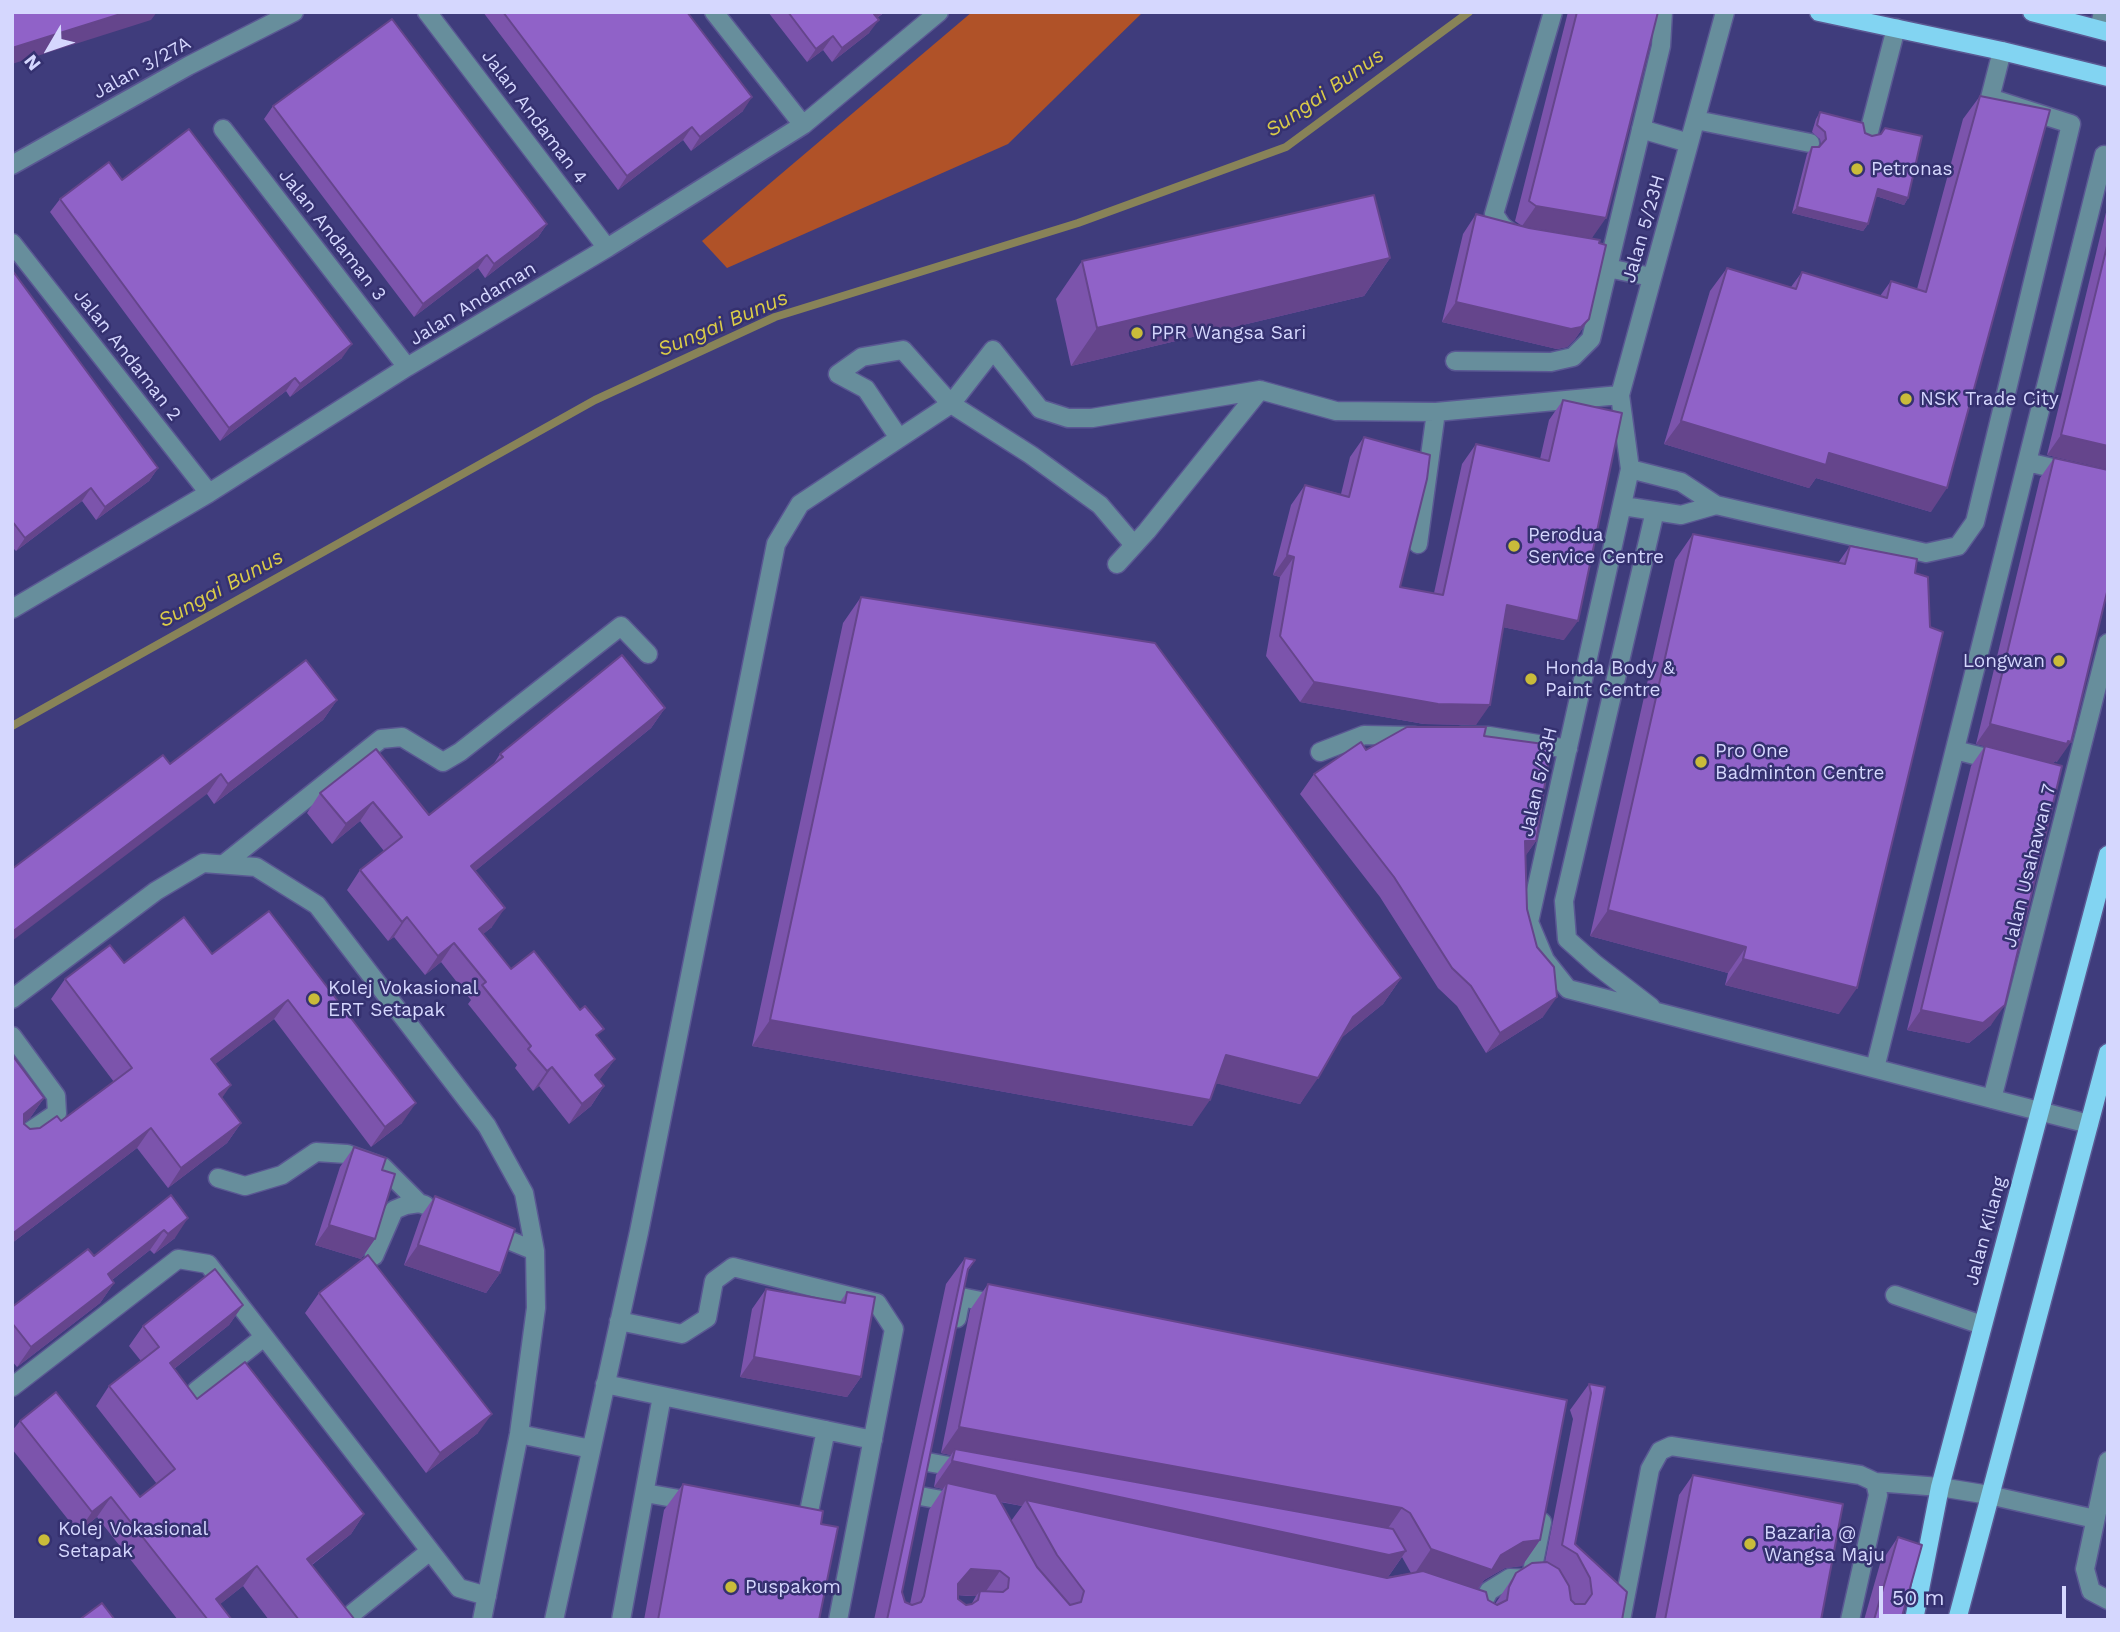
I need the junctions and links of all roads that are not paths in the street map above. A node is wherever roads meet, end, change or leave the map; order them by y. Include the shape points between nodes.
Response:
1 (294, 12) edge
2 (427, 12) edge
3 (714, 12) edge
4 (939, 12) edge
5 (1553, 12) edge
6 (1663, 12) edge
7 (1725, 12) edge
8 (1819, 12) edge
9 (2032, 12) edge
10 (2103, 24) edge
11 (1896, 28) junction
12 (2002, 51) junction
13 (2108, 77) edge
14 (1696, 120) junction
15 (803, 125) junction
16 (223, 129) dead end
17 (1641, 129) junction
18 (1869, 132) edge
19 (1689, 143) junction
20 (1810, 143) dead end
21 (2108, 156) edge
22 (12, 165) edge
23 (1530, 239) edge
24 (12, 243) edge
25 (607, 248) junction
26 (1606, 257) junction
27 (1651, 277) junction
28 (1455, 361) dead end
29 (407, 367) junction
30 (1260, 390) junction
31 (1620, 395) junction
32 (951, 404) junction
33 (1436, 412) junction
34 (899, 438) junction
35 (2027, 462) junction
36 (1630, 470) junction
37 (2108, 481) edge
38 (209, 493) junction
39 (1716, 505) junction
40 (1623, 506) junction
41 (1655, 511) junction
42 (1418, 544) edge
43 (1134, 545) junction
44 (1117, 564) dead end
45 (12, 609) edge
46 (2108, 643) edge
47 (648, 654) dead end
48 (1568, 749) junction
49 (1955, 750) junction
50 (1320, 752) dead end
51 (2021, 767) edge
52 (2108, 855) edge
53 (224, 864) junction
54 (12, 999) edge
55 (1658, 1012) junction
56 (12, 1036) edge
57 (2108, 1053) edge
58 (1875, 1068) junction
59 (2103, 1089) edge
60 (1992, 1099) junction
61 (2041, 1112) junction
62 (2089, 1124) junction
63 (20, 1138) edge
64 (218, 1178) dead end
65 (419, 1203) junction
66 (444, 1213) edge
67 (470, 1224) edge
68 (535, 1251) junction
69 (374, 1256) edge
70 (1895, 1295) dead end
71 (1016, 1307) edge
72 (619, 1321) junction
73 (1982, 1325) junction
74 (953, 1335) edge
75 (264, 1337) junction
76 (605, 1384) junction
77 (12, 1387) edge
78 (196, 1391) dead end
79 (663, 1396) junction
80 (826, 1430) junction
81 (519, 1434) junction
82 (873, 1440) junction
83 (590, 1449) junction
84 (2108, 1461) edge
85 (981, 1472) edge
86 (1875, 1482) junction
87 (1940, 1487) junction
88 (645, 1493) junction
89 (1989, 1495) junction
90 (712, 1505) edge
91 (971, 1506) edge
92 (1544, 1511) edge
93 (780, 1517) edge
94 (2095, 1519) junction
95 (430, 1551) junction
96 (1531, 1577) junction
97 (1549, 1587) edge
98 (487, 1596) junction
99 (2108, 1600) edge
100 (1475, 1612) edge
101 (354, 1613) dead end
102 (482, 1620) edge
103 (554, 1620) edge
104 (621, 1620) edge
105 (838, 1620) edge
106 (1620, 1620) edge
107 (1850, 1620) edge
108 (1914, 1620) edge
109 (1957, 1620) edge

1 - 22 street, Jalan 3/27A
2 - 25 street, Jalan Andaman 4
3 - 15 street
4 - 15 street, Jalan Andaman
5 - 23 street via 1494,214 1517,237
6 - 17 street via 1661,46
7 - 14 street, Jalan 5/23H
8 - 11 main road
9 - 10 main road
11 - 12 main road
11 - 18 street
12 - 13 main road
12 - 39 street via 1990,98 2071,124 1975,522 1958,546 1926,553
14 - 19 street, Jalan 5/23H
14 - 20 street
15 - 25 street, Jalan Andaman
16 - 29 street, Jalan Andaman 3
17 - 19 street
17 - 26 street
19 - 27 street, Jalan 5/23H
21 - 35 street via 2104,155
24 - 38 street, Jalan Andaman 2
25 - 29 street, Jalan Andaman
26 - 27 street
26 - 28 street via 1591,339 1573,357 1551,362
27 - 31 street, Jalan 5/23H
29 - 38 street, Jalan Andaman
30 - 32 street via 1068,418 1040,409 993,350
30 - 33 street via 1336,411
30 - 43 street
31 - 33 street
31 - 36 street, Jalan 5/23H
32 - 34 street
32 - 34 street via 903,350 862,357 838,373 866,389
32 - 43 street via 1100,505
33 - 42 street
34 - 72 street via 800,504 776,544
35 - 37 street
35 - 49 street
36 - 39 street via 1681,482
36 - 40 street, Jalan 5/23H
38 - 45 street, Jalan Andaman
39 - 41 street via 1681,515
40 - 41 street
40 - 48 street, Jalan 5/23H
41 - 55 street via 1564,901 1567,939
43 - 44 street
46 - 60 street, Jalan Usahawan 7 via 2066,779
47 - 53 street via 621,626 443,762 402,737 381,739
48 - 50 street via 1489,736 1364,735
48 - 55 street, Jalan 5/23H via 1529,922 1545,960 1568,989
49 - 51 street
49 - 58 street
52 - 61 main road, Jalan Kilang
53 - 54 street via 204,863 156,891
53 - 68 street via 256,867 317,905 487,1126 524,1193
55 - 58 street, Jalan 5/23H
56 - 63 street via 56,1096 57,1113
57 - 59 main road
58 - 60 street, Jalan 5/23H
59 - 62 main road
60 - 61 street, Jalan 5/23H
61 - 62 street, Jalan 5/23H
61 - 73 main road, Jalan Kilang
62 - 89 main road
64 - 65 street via 245,1186 282,1175 316,1152 347,1154 383,1167
65 - 66 street
65 - 69 street via 394,1210
67 - 68 street
68 - 81 street via 536,1308
70 - 73 street
71 - 74 street via 961,1297
72 - 76 street
72 - 82 street via 682,1334 707,1318 714,1282 733,1267 877,1303 894,1329
73 - 87 main road, Jalan Kilang
75 - 77 street via 208,1264 178,1259
75 - 78 street
75 - 95 street
76 - 79 street
76 - 83 street
79 - 80 street
79 - 88 street
80 - 82 street
80 - 93 street via 807,1521
81 - 83 street
81 - 98 street
82 - 105 street
83 - 103 street
84 - 94 street
85 - 91 street via 928,1455 919,1502
86 - 87 street
86 - 106 street via 1860,1475 1671,1446 1660,1451 1650,1469
86 - 107 street via 1878,1495
87 - 89 street
87 - 108 main road, Jalan Kilang
88 - 90 street
88 - 104 street
89 - 94 street
89 - 109 main road
92 - 96 street
94 - 99 street via 2085,1569 2091,1591
95 - 98 street via 459,1588
95 - 101 street
96 - 97 street
96 - 100 street via 1510,1578 1489,1591
98 - 102 street

